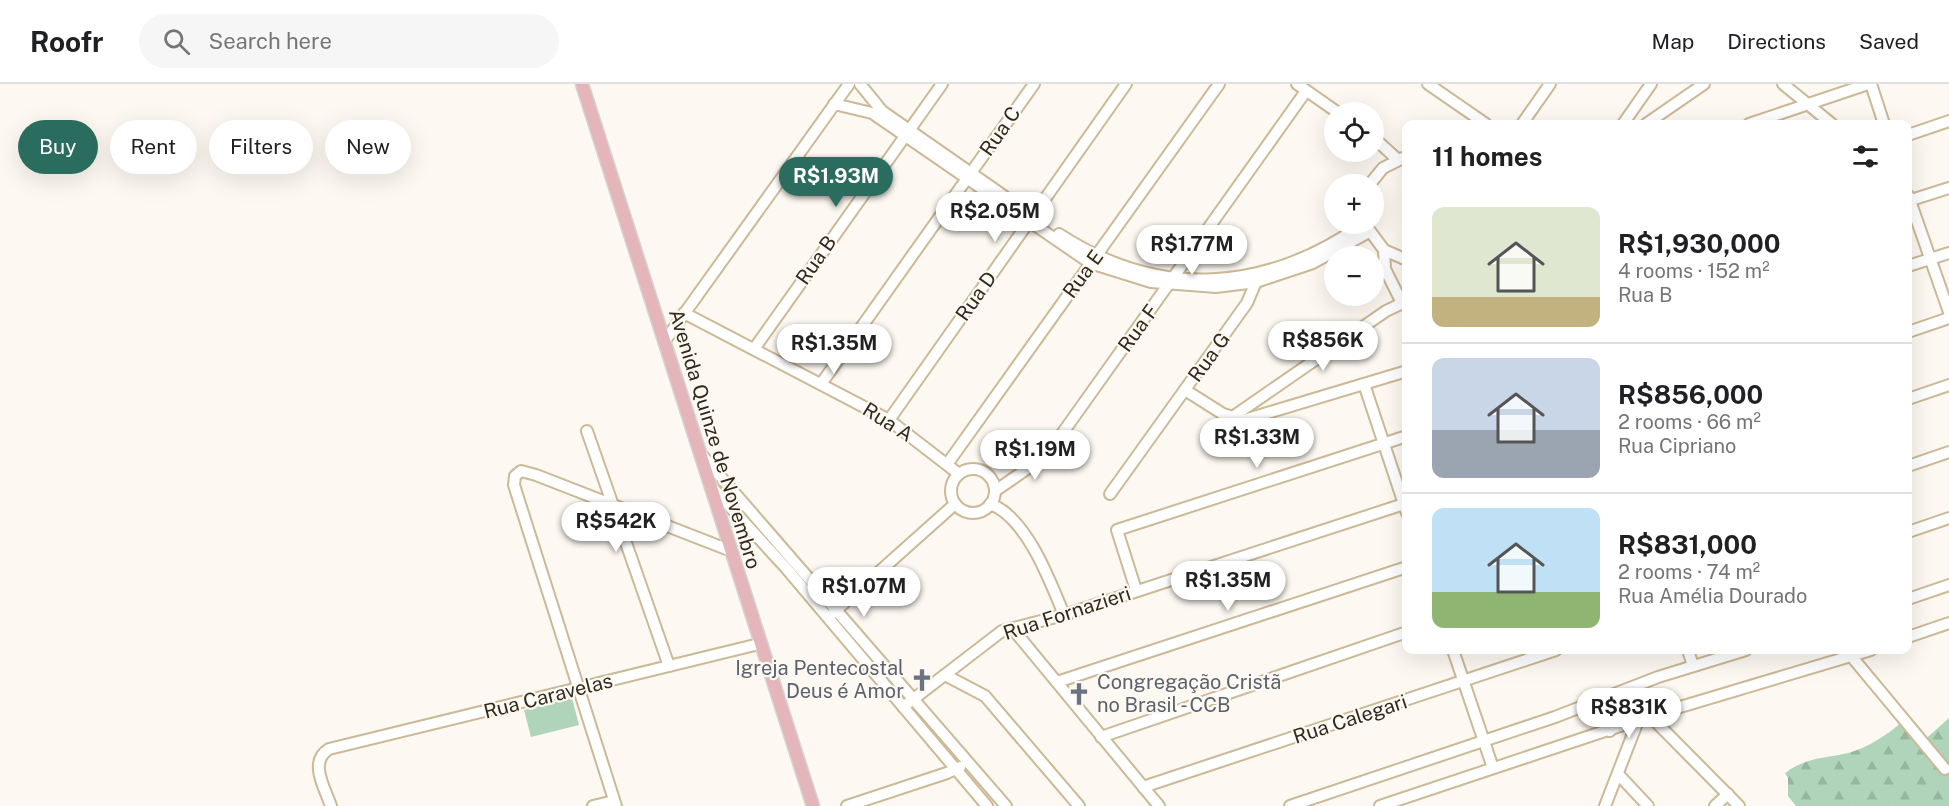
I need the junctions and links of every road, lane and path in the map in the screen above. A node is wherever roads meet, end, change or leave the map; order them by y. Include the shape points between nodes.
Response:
1 (582, 84) edge
2 (860, 84) edge
3 (942, 84) edge
4 (1034, 84) edge
5 (1126, 84) edge
6 (1219, 84) edge
7 (1428, 84) edge
8 (1556, 84) edge
9 (1651, 84) edge
10 (1704, 84) edge
11 (1783, 84) edge
12 (1869, 84) edge
13 (843, 87) edge
14 (1301, 87) edge
15 (1324, 103) edge
16 (834, 104) junction
17 (1809, 104) junction
18 (1480, 120) edge
19 (1525, 120) edge
20 (1533, 120) edge
21 (1626, 120) edge
22 (1652, 120) edge
23 (1761, 120) edge
24 (1827, 120) edge
25 (1882, 120) edge
26 (1949, 121) edge
27 (906, 132) junction
28 (1912, 134) edge
29 (1384, 145) edge
30 (1402, 157) edge
31 (1378, 174) edge
32 (969, 176) junction
33 (1949, 188) edge
34 (1912, 198) edge
35 (1912, 208) edge
36 (1030, 219) junction
37 (1355, 234) edge
38 (1384, 250) joint
39 (1949, 253) edge
40 (1402, 258) edge
41 (1930, 259) junction
42 (1093, 260) junction
43 (1912, 265) edge
44 (1258, 278) junction
45 (1171, 281) junction
46 (1402, 298) edge
47 (1402, 302) edge
48 (1949, 312) edge
49 (684, 313) junction
50 (1949, 318) edge
51 (1912, 331) edge
52 (664, 342) junction
53 (754, 349) junction
54 (1402, 373) edge
55 (821, 384) junction
56 (1364, 384) junction
57 (1949, 385) edge
58 (1185, 390) junction
59 (1912, 398) edge
60 (1231, 418) junction
61 (889, 420) junction
62 (587, 431) dead end
63 (1402, 438) edge
64 (1384, 443) junction
65 (699, 451) junction
66 (1949, 452) edge
67 (948, 464) junction
68 (1912, 465) edge
69 (959, 474) junction
70 (710, 485) junction
71 (995, 491) junction
72 (1110, 494) dead end
73 (1402, 495) edge
74 (955, 504) junction
75 (990, 504) junction
76 (615, 505) junction
77 (1402, 507) edge
78 (1949, 518) edge
79 (1912, 531) edge
80 (729, 550) junction
81 (1402, 569) edge
82 (1949, 585) edge
83 (1136, 590) junction
84 (1912, 598) edge
85 (838, 609) junction
86 (1064, 615) junction
87 (828, 618) junction
88 (1949, 623) edge
89 (1012, 628) junction
90 (1402, 634) edge
91 (1912, 636) edge
92 (759, 644) junction
93 (1454, 654) edge
94 (1544, 654) edge
95 (1689, 654) edge
96 (1733, 654) edge
97 (1860, 654) edge
98 (1852, 657) junction
99 (669, 666) junction
100 (1693, 666) junction
101 (945, 675) junction
102 (1464, 680) junction
103 (1057, 682) junction
104 (579, 688) junction
105 (915, 698) junction
106 (1600, 698) junction
107 (903, 707) junction
108 (1650, 716) junction
109 (1638, 721) junction
110 (1610, 731) junction
111 (1101, 737) junction
112 (1485, 741) junction
113 (968, 762) junction
114 (1493, 768) junction
115 (956, 769) junction
116 (1945, 769) dead end
117 (1618, 774) junction
118 (1143, 787) junction
119 (1728, 794) junction
120 (874, 802) edge
121 (615, 803) edge
122 (331, 806) edge
123 (593, 806) edge
124 (813, 806) edge
125 (847, 806) edge
126 (987, 806) edge
127 (1006, 806) edge
128 (1079, 806) edge
129 (1159, 806) edge
130 (1290, 806) edge
131 (1380, 806) edge
132 (1605, 806) edge
133 (1648, 806) edge
134 (1715, 806) edge
135 (1739, 806) edge

1 - 52 main road, Avenida Quinze de Novembro
2 - 27 street via 875,105
3 - 27 street, Rua B
4 - 32 street, Rua C
5 - 36 street, Rua D
6 - 42 street, Rua E
7 - 18 street
8 - 19 street
8 - 20 street
9 - 21 street
10 - 22 street
11 - 17 street
12 - 17 street
12 - 25 street
13 - 16 street
14 - 15 street
14 - 45 street, Rua F
16 - 27 street via 872,113
16 - 49 street
17 - 23 street
17 - 24 street
26 - 28 street
27 - 32 street
27 - 53 street, Rua B
29 - 30 street
30 - 31 street
32 - 36 street
32 - 55 street, Rua C
33 - 34 street
35 - 41 street
36 - 42 street
36 - 61 street, Rua D
37 - 44 street via 1313,263
38 - 40 street
38 - 46 street via 1385,269
39 - 41 street
41 - 43 street
41 - 48 street
42 - 45 street
42 - 67 street, Rua E
44 - 45 street via 1216,286
44 - 58 street, Rua G via 1247,303
45 - 71 street, Rua F via 1054,445
47 - 60 street
49 - 52 street
49 - 53 street, Rua A
50 - 51 street
52 - 65 main road, Avenida Quinze de Novembro
53 - 55 street, Rua A
54 - 56 street
55 - 61 street, Rua A
56 - 60 street via 1257,417
56 - 64 street
57 - 59 street
58 - 60 street
58 - 72 street, Rua G
61 - 67 street, Rua A
62 - 76 street
63 - 64 street
64 - 73 street
64 - 83 street via 1117,530
65 - 70 main road, Avenida Quinze de Novembro
65 - 85 street
66 - 68 street
67 - 69 street, Rua A
69 - 71 street via 972,469 985,472
69 - 74 street via 952,486
70 - 80 main road, Avenida Quinze de Novembro
70 - 87 street
71 - 75 street
74 - 75 street via 970,512
74 - 85 street
75 - 86 street via 1011,518 1040,559
76 - 80 street
76 - 99 street
76 - 104 street via 521,471 514,480
77 - 83 street, Rua Fornazieri
78 - 79 street
80 - 92 main road, Avenida Quinze de Novembro
81 - 103 street
82 - 84 street
83 - 86 street, Rua Fornazieri
85 - 87 street
85 - 105 street
86 - 89 street, Rua Fornazieri
87 - 107 street
88 - 91 street
89 - 101 street, Rua Fornazieri via 995,636
89 - 103 street
90 - 111 street
92 - 99 street, Rua Caravelas
92 - 124 main road, Avenida Quinze de Novembro
93 - 102 street
94 - 102 street, Rua Calegari
95 - 100 street
96 - 100 street
97 - 98 street
98 - 108 street
98 - 116 street
99 - 104 street, Rua Caravelas
100 - 106 street
101 - 105 street, Rua Fornazieri
101 - 128 street via 985,696
102 - 112 street
102 - 118 street, Rua Calegari
103 - 111 street
104 - 121 street
104 - 122 street, Rua Caravelas via 337,747 323,754 318,765
105 - 107 street, Rua Fornazieri
105 - 113 street
106 - 110 street
106 - 112 street
107 - 115 street
108 - 109 street
108 - 119 street
109 - 110 street
109 - 117 street
110 - 114 street
111 - 118 street
112 - 114 street
112 - 130 street
113 - 115 street
113 - 127 street
114 - 131 street
115 - 120 street
115 - 126 street
117 - 132 street
117 - 133 street
118 - 129 street
119 - 134 street
119 - 135 street
120 - 125 street
121 - 123 street

